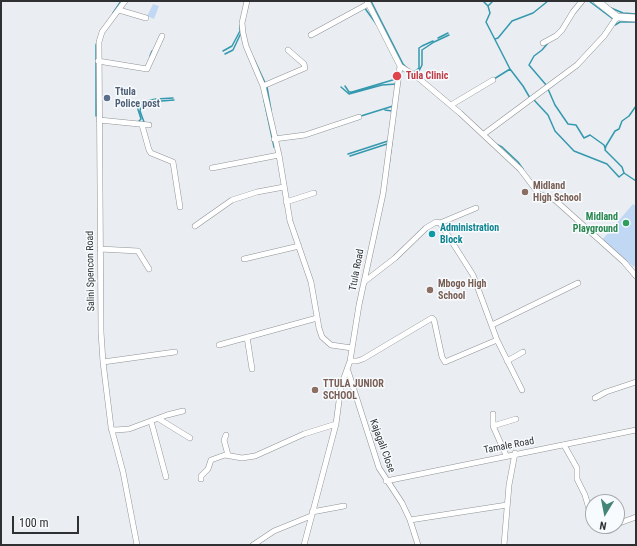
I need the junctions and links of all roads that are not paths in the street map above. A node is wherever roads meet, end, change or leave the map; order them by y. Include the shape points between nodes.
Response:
1 (125, 1) edge
2 (247, 1) edge
3 (582, 1) edge
4 (597, 1) edge
5 (368, 2) edge
6 (119, 10) junction
7 (617, 17) junction
8 (146, 18) dead end
9 (636, 18) edge
10 (312, 35) dead end
11 (162, 36) dead end
12 (543, 43) dead end
13 (288, 50) dead end
14 (98, 61) junction
15 (400, 66) junction
16 (493, 80) dead end
17 (263, 86) junction
18 (451, 105) junction
19 (359, 117) dead end
20 (99, 120) junction
21 (142, 125) junction
22 (149, 125) dead end
23 (484, 134) junction
24 (274, 139) junction
25 (279, 155) junction
26 (212, 168) dead end
27 (284, 187) junction
28 (314, 193) dead end
29 (286, 202) junction
30 (180, 207) dead end
31 (476, 208) dead end
32 (440, 224) junction
33 (195, 226) dead end
34 (299, 246) junction
35 (100, 249) junction
36 (244, 259) dead end
37 (148, 269) dead end
38 (636, 276) edge
39 (364, 282) junction
40 (578, 283) dead end
41 (317, 318) junction
42 (492, 325) junction
43 (247, 337) junction
44 (497, 340) junction
45 (219, 345) dead end
46 (352, 348) junction
47 (175, 352) dead end
48 (523, 352) dead end
49 (350, 361) junction
50 (507, 361) junction
51 (103, 362) junction
52 (252, 369) dead end
53 (348, 371) junction
54 (636, 382) edge
55 (522, 390) dead end
56 (595, 398) dead end
57 (183, 411) dead end
58 (493, 414) dead end
59 (159, 419) junction
60 (516, 419) dead end
61 (151, 421) junction
62 (336, 424) junction
63 (493, 426) junction
64 (112, 429) junction
65 (636, 430) edge
66 (226, 435) dead end
67 (190, 438) dead end
68 (564, 444) junction
69 (515, 453) junction
70 (228, 455) junction
71 (506, 455) junction
72 (166, 477) dead end
73 (201, 479) dead end
74 (386, 481) junction
75 (585, 495) edge
76 (508, 505) junction
77 (344, 506) dead end
78 (311, 514) junction
79 (636, 517) edge
80 (410, 520) junction
81 (625, 521) edge
82 (137, 545) edge
83 (252, 545) edge
84 (304, 545) edge
85 (418, 545) edge
86 (504, 545) edge

1 - 6 street, Salini Spencon Road
2 - 17 street via 242,23 243,33
3 - 12 street via 562,30
4 - 7 street
5 - 10 street
5 - 15 street
6 - 8 street
6 - 14 street, Salini Spencon Road via 100,37
7 - 9 street
7 - 23 street via 604,36 577,65
11 - 14 street via 146,69
13 - 17 street via 304,64 305,68
14 - 20 street, Salini Spencon Road
15 - 18 street
15 - 39 street, Ttula Road via 383,194
16 - 18 street
17 - 24 street
18 - 23 street
19 - 24 street via 305,135
20 - 21 street
20 - 35 street, Salini Spencon Road
21 - 22 street
21 - 30 street via 148,150 173,162
23 - 38 street via 520,170 539,194 561,205
24 - 25 street
25 - 26 street
25 - 27 street
27 - 29 street
27 - 33 street via 229,201
28 - 29 street
29 - 34 street
31 - 32 street
32 - 39 street via 436,222 426,228 395,258
32 - 42 street via 473,275
34 - 36 street
34 - 41 street via 311,282
35 - 37 street via 138,251
35 - 51 street, Salini Spencon Road
39 - 46 street, Ttula Road
40 - 42 street
41 - 43 street
41 - 46 street via 321,333 327,342 336,347
42 - 44 street
43 - 45 street
43 - 52 street
44 - 49 street via 445,362 432,318 362,359
44 - 50 street
46 - 49 street, Ttula Road
47 - 51 street
48 - 50 street
49 - 53 street, Ttula Road
50 - 55 street
51 - 64 street, Salini Spencon Road
53 - 62 street, Ttula Road via 338,395
53 - 74 street, Kajagali Close via 379,468
54 - 56 street
57 - 59 street via 167,414
58 - 63 street
59 - 61 street
59 - 67 street
60 - 63 street
61 - 64 street via 129,429
61 - 72 street
62 - 70 street via 304,434 255,456 242,458
62 - 78 street, Ttula Road
63 - 71 street
64 - 82 street, Salini Spencon Road
65 - 68 street, Tamale Road
66 - 70 street via 224,440
68 - 69 street, Tamale Road
68 - 75 street via 577,468 577,479
69 - 71 street, Tamale Road
69 - 76 street
70 - 73 street via 211,460
71 - 74 street, Tamale Road
74 - 80 street, Kajagali Close via 402,503
76 - 80 street
76 - 86 street
77 - 78 street
78 - 83 street via 274,531
78 - 84 street, Ttula Road
79 - 81 street
80 - 85 street, Kajagali Close

